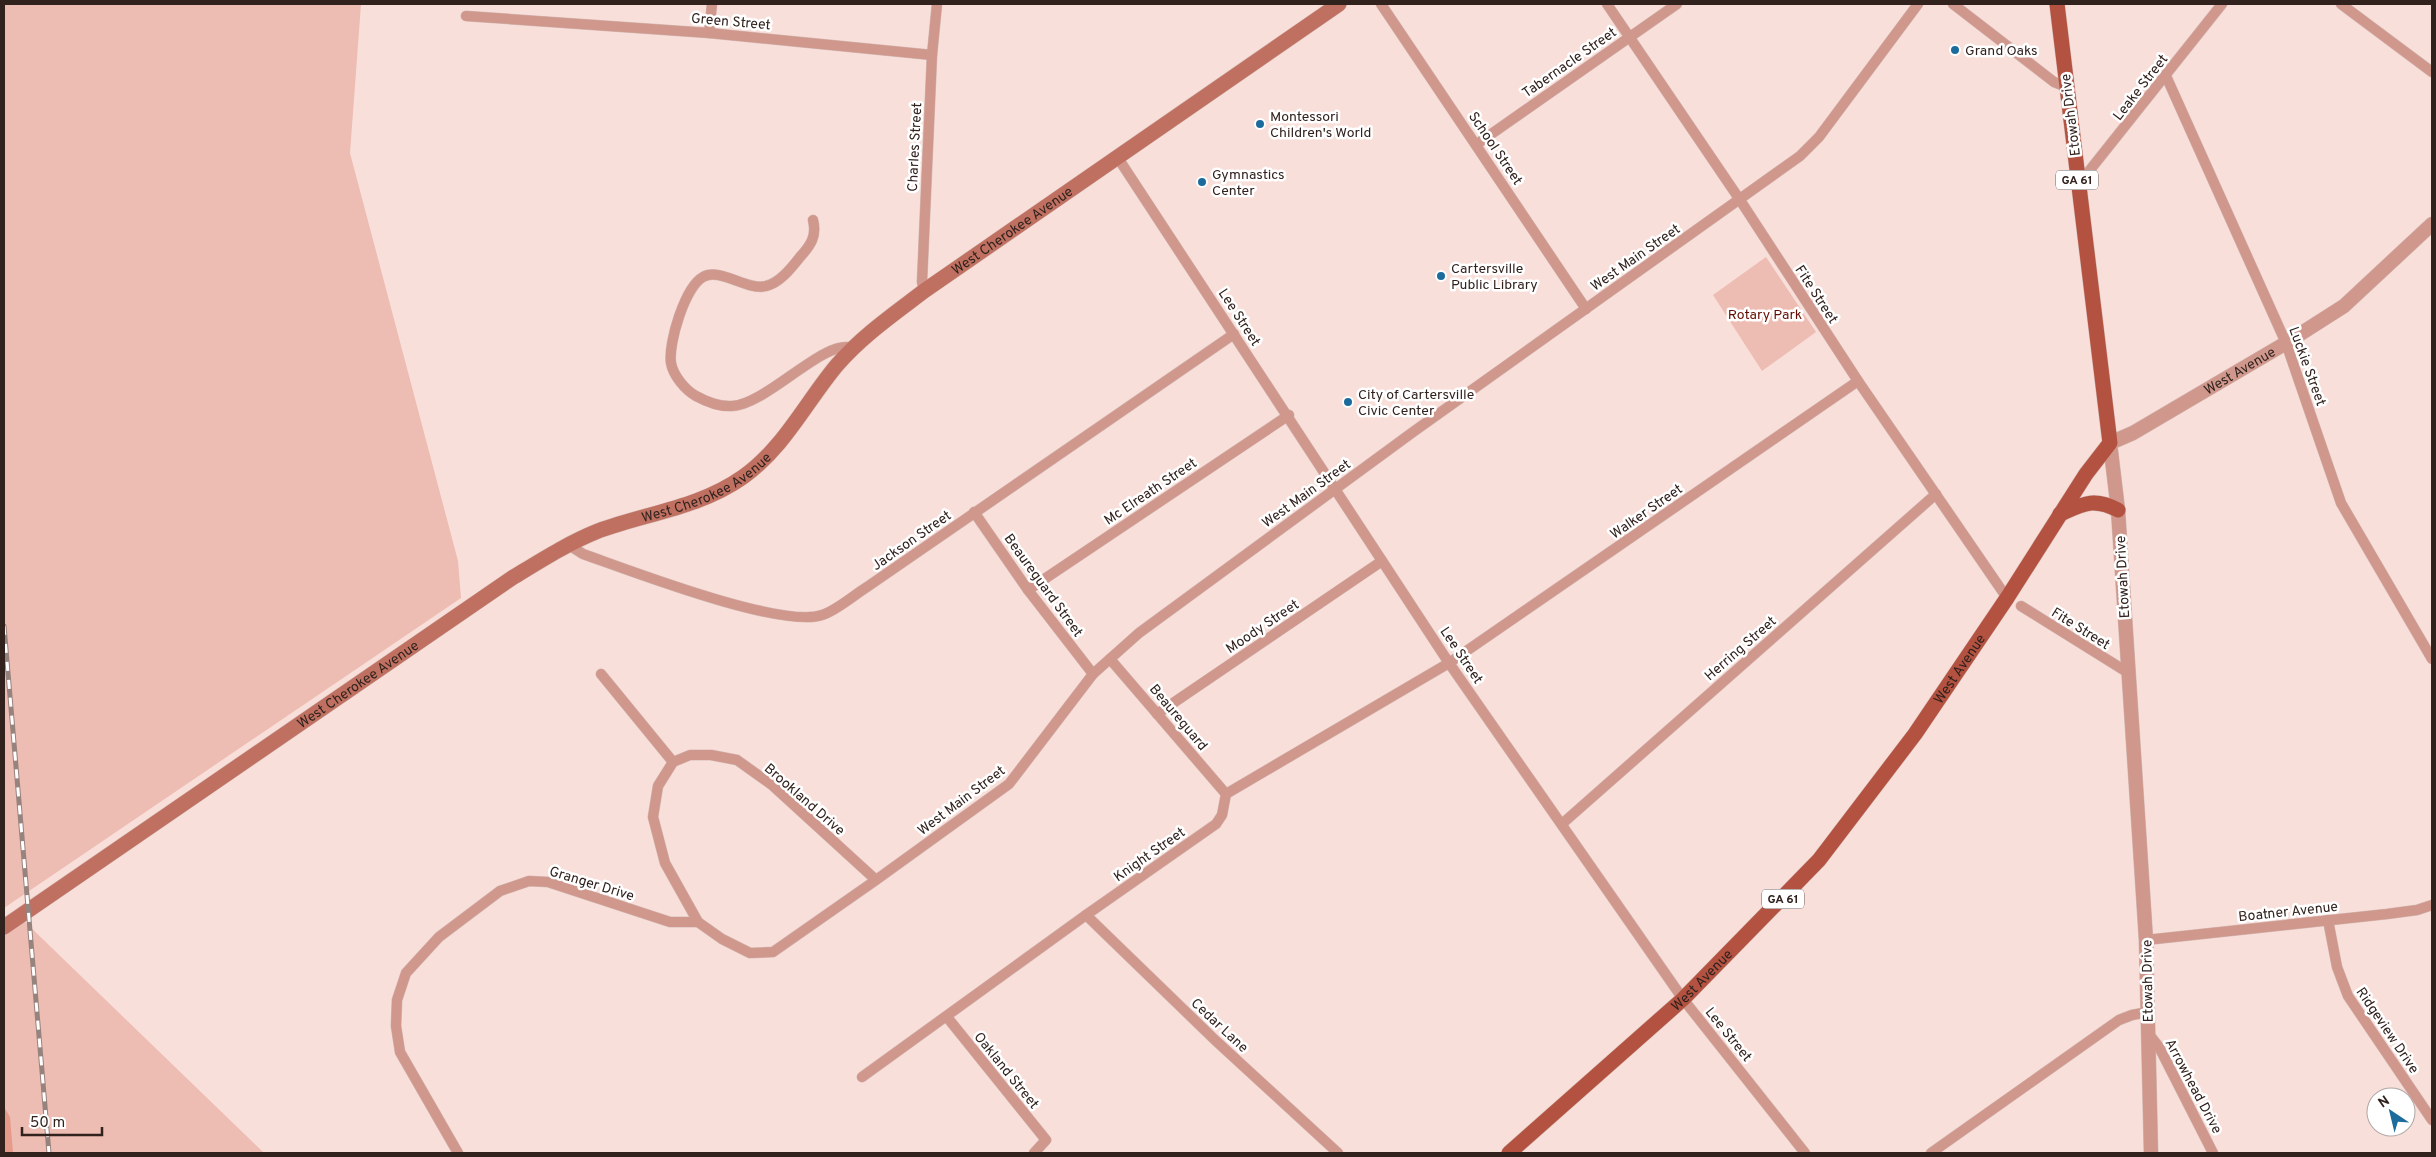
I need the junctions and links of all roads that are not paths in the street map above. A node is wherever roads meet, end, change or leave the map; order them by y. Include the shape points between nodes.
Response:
1 (712, 4) edge
2 (937, 4) edge
3 (1339, 4) edge
4 (1381, 4) edge
5 (1607, 4) edge
6 (1677, 4) edge
7 (1918, 4) edge
8 (1952, 4) edge
9 (2057, 4) edge
10 (2222, 4) edge
11 (2341, 4) edge
12 (466, 16) dead end
13 (709, 33) junction
14 (1628, 37) junction
15 (932, 55) junction
16 (2432, 72) edge
17 (2166, 76) junction
18 (2067, 87) junction
19 (1477, 144) junction
20 (1118, 158) junction
21 (2078, 185) junction
22 (1740, 200) junction
23 (813, 220) dead end
24 (2432, 224) edge
25 (924, 292) junction
26 (1586, 309) junction
27 (1234, 334) junction
28 (2286, 343) junction
29 (852, 348) junction
30 (1858, 381) junction
31 (1289, 415) junction
32 (2110, 443) junction
33 (1334, 489) junction
34 (1936, 494) junction
35 (2118, 510) junction
36 (974, 512) junction
37 (2060, 514) junction
38 (569, 545) junction
39 (1382, 561) junction
40 (1028, 590) junction
41 (2007, 598) junction
42 (2021, 606) dead end
43 (1110, 659) junction
44 (2432, 659) edge
45 (1449, 663) junction
46 (2127, 672) junction
47 (601, 674) dead end
48 (1093, 674) junction
49 (1157, 714) junction
50 (673, 762) junction
51 (1226, 794) junction
52 (1563, 823) junction
53 (876, 880) junction
54 (2432, 905) edge
55 (1086, 915) junction
56 (2328, 920) junction
57 (698, 922) junction
58 (4, 927) edge
59 (2146, 940) junction
60 (1683, 999) junction
61 (2148, 1012) junction
62 (947, 1017) junction
63 (2148, 1033) junction
64 (862, 1077) dead end
65 (2432, 1120) edge
66 (458, 1153) edge
67 (1034, 1153) edge
68 (1338, 1153) edge
69 (1509, 1153) edge
70 (1805, 1153) edge
71 (1931, 1153) edge
72 (2151, 1153) edge
73 (2213, 1153) edge

1 - 13 street
2 - 15 street, Charles Street
3 - 20 main road, West Cherokee Avenue
4 - 19 street, School Street
5 - 14 street, Fite Street
6 - 14 street, Tabernacle Street
7 - 22 street, West Main Street via 1819,137 1800,156
8 - 18 street via 2054,82
9 - 18 main road, Etowah Drive / GA 61
10 - 17 street, Leake Street
11 - 16 street
12 - 13 street, Green Street
13 - 15 street, Green Street
14 - 19 street, Tabernacle Street
14 - 22 street, Fite Street
15 - 25 street, Charles Street
17 - 21 street, Leake Street
17 - 28 street, Luckie Street
18 - 21 main road, Etowah Drive / GA 61
19 - 26 street, School Street
20 - 25 main road, West Cherokee Avenue
20 - 27 street, Lee Street
21 - 32 main road, Etowah Drive / GA 61
22 - 26 street, West Main Street
22 - 30 street, Fite Street
23 - 29 street via 816,230 812,243 778,280 757,286 712,274 695,283 685,301 672,340 671,364 681,383 693,395 715,405 733,406 755,399 838,347
24 - 28 street, West Avenue via 2361,292
25 - 29 main road, West Cherokee Avenue
26 - 33 street, West Main Street
27 - 31 street, Lee Street
27 - 36 street, Jackson Street
28 - 32 street, West Avenue via 2133,434
28 - 44 street, Luckie Street via 2342,503
29 - 38 main road, West Cherokee Avenue via 780,443 744,477 698,501 599,531
30 - 34 street, Fite Street
30 - 45 street, Walker Street
31 - 33 street, Lee Street
31 - 40 street, Mc Elreath Street
32 - 35 street, Etowah Drive
32 - 37 main road, West Avenue / GA 61
33 - 39 street, Lee Street
33 - 43 street, West Main Street via 1139,633
34 - 41 street, Fite Street
34 - 52 street, Herring Street
35 - 37 main road via 2095,502
35 - 46 street, Etowah Drive
36 - 38 street, Jackson Street via 822,615 799,618 773,614 683,588 583,554
36 - 40 street, Beaureguard Street
37 - 41 main road, West Avenue / GA 61
38 - 58 main road, West Cherokee Avenue via 492,590
39 - 45 street, Lee Street
39 - 49 street, Moody Street
40 - 48 street, Beaureguard Street
41 - 60 main road, West Avenue / GA 61 via 1915,734 1819,860
42 - 46 street, Fite Street
43 - 48 street, West Main Street
43 - 49 street, Beaureguard
45 - 51 street
45 - 52 street, Lee Street
46 - 59 street, Etowah Drive
47 - 50 street
48 - 53 street, West Main Street via 1009,784
49 - 51 street, Beaureguard
50 - 53 street, Brookland Drive via 690,755 737,760 772,785
50 - 57 street via 658,786 652,816 666,862
51 - 55 street, Knight Street via 1222,815 1216,824
52 - 60 street, Lee Street
53 - 57 street, West Main Street via 773,952 750,953
54 - 56 street, Boatner Avenue via 2416,910
55 - 62 street, Knight Street
55 - 68 street, Cedar Lane
56 - 59 street, Boatner Avenue
56 - 65 street, Ridgeview Drive via 2337,967 2348,996
57 - 66 street, Granger Drive via 670,922 548,882 529,881 500,891 439,936 406,973 396,1000 396,1026 400,1052
59 - 61 street, Etowah Drive
60 - 69 main road, West Avenue / GA 61
60 - 70 street, Lee Street
61 - 63 street, Etowah Drive
61 - 71 street via 2132,1015 2112,1025
62 - 64 street, Knight Street
62 - 67 street, Oakland Street via 1046,1140
63 - 72 street, Etowah Drive
63 - 73 street, Arrowhead Drive via 2159,1047

